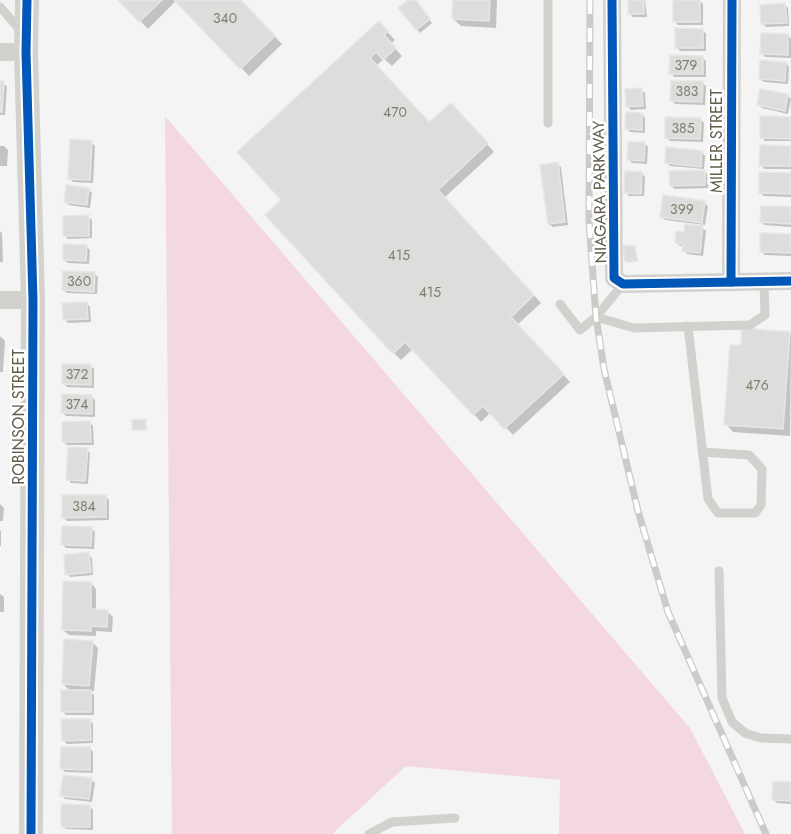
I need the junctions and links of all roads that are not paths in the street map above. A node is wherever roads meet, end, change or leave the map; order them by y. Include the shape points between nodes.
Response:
1 (27, 0) edge
2 (548, 0) edge
3 (612, 0) edge
4 (732, 0) edge
5 (0, 7) edge
6 (26, 45) junction
7 (0, 52) edge
8 (548, 123) dead end
9 (731, 282) junction
10 (764, 282) junction
11 (791, 282) edge
12 (623, 284) junction
13 (0, 300) edge
14 (33, 300) junction
15 (560, 304) dead end
16 (596, 317) junction
17 (688, 327) junction
18 (703, 452) junction
19 (719, 571) dead end
20 (791, 739) edge
21 (455, 818) dead end
22 (31, 834) edge
23 (369, 834) edge

1 - 6 street, ROBINSON STREET
2 - 8 lane
3 - 12 street, NIAGARA PARKWAY via 615,278
4 - 9 street, MILLER STREET
5 - 6 lane
6 - 7 street
6 - 14 street, ROBINSON STREET
9 - 10 street
9 - 12 street
10 - 11 street
10 - 17 lane via 765,315 750,325
12 - 16 lane
13 - 14 street
14 - 22 street, ROBINSON STREET
15 - 16 lane via 580,330
16 - 17 lane via 634,328
17 - 18 lane
18 - 18 lane via 708,499 718,513 754,513 761,505 762,469 750,454
19 - 20 lane via 722,698 732,722 745,733 761,738
21 - 23 lane via 392,822

